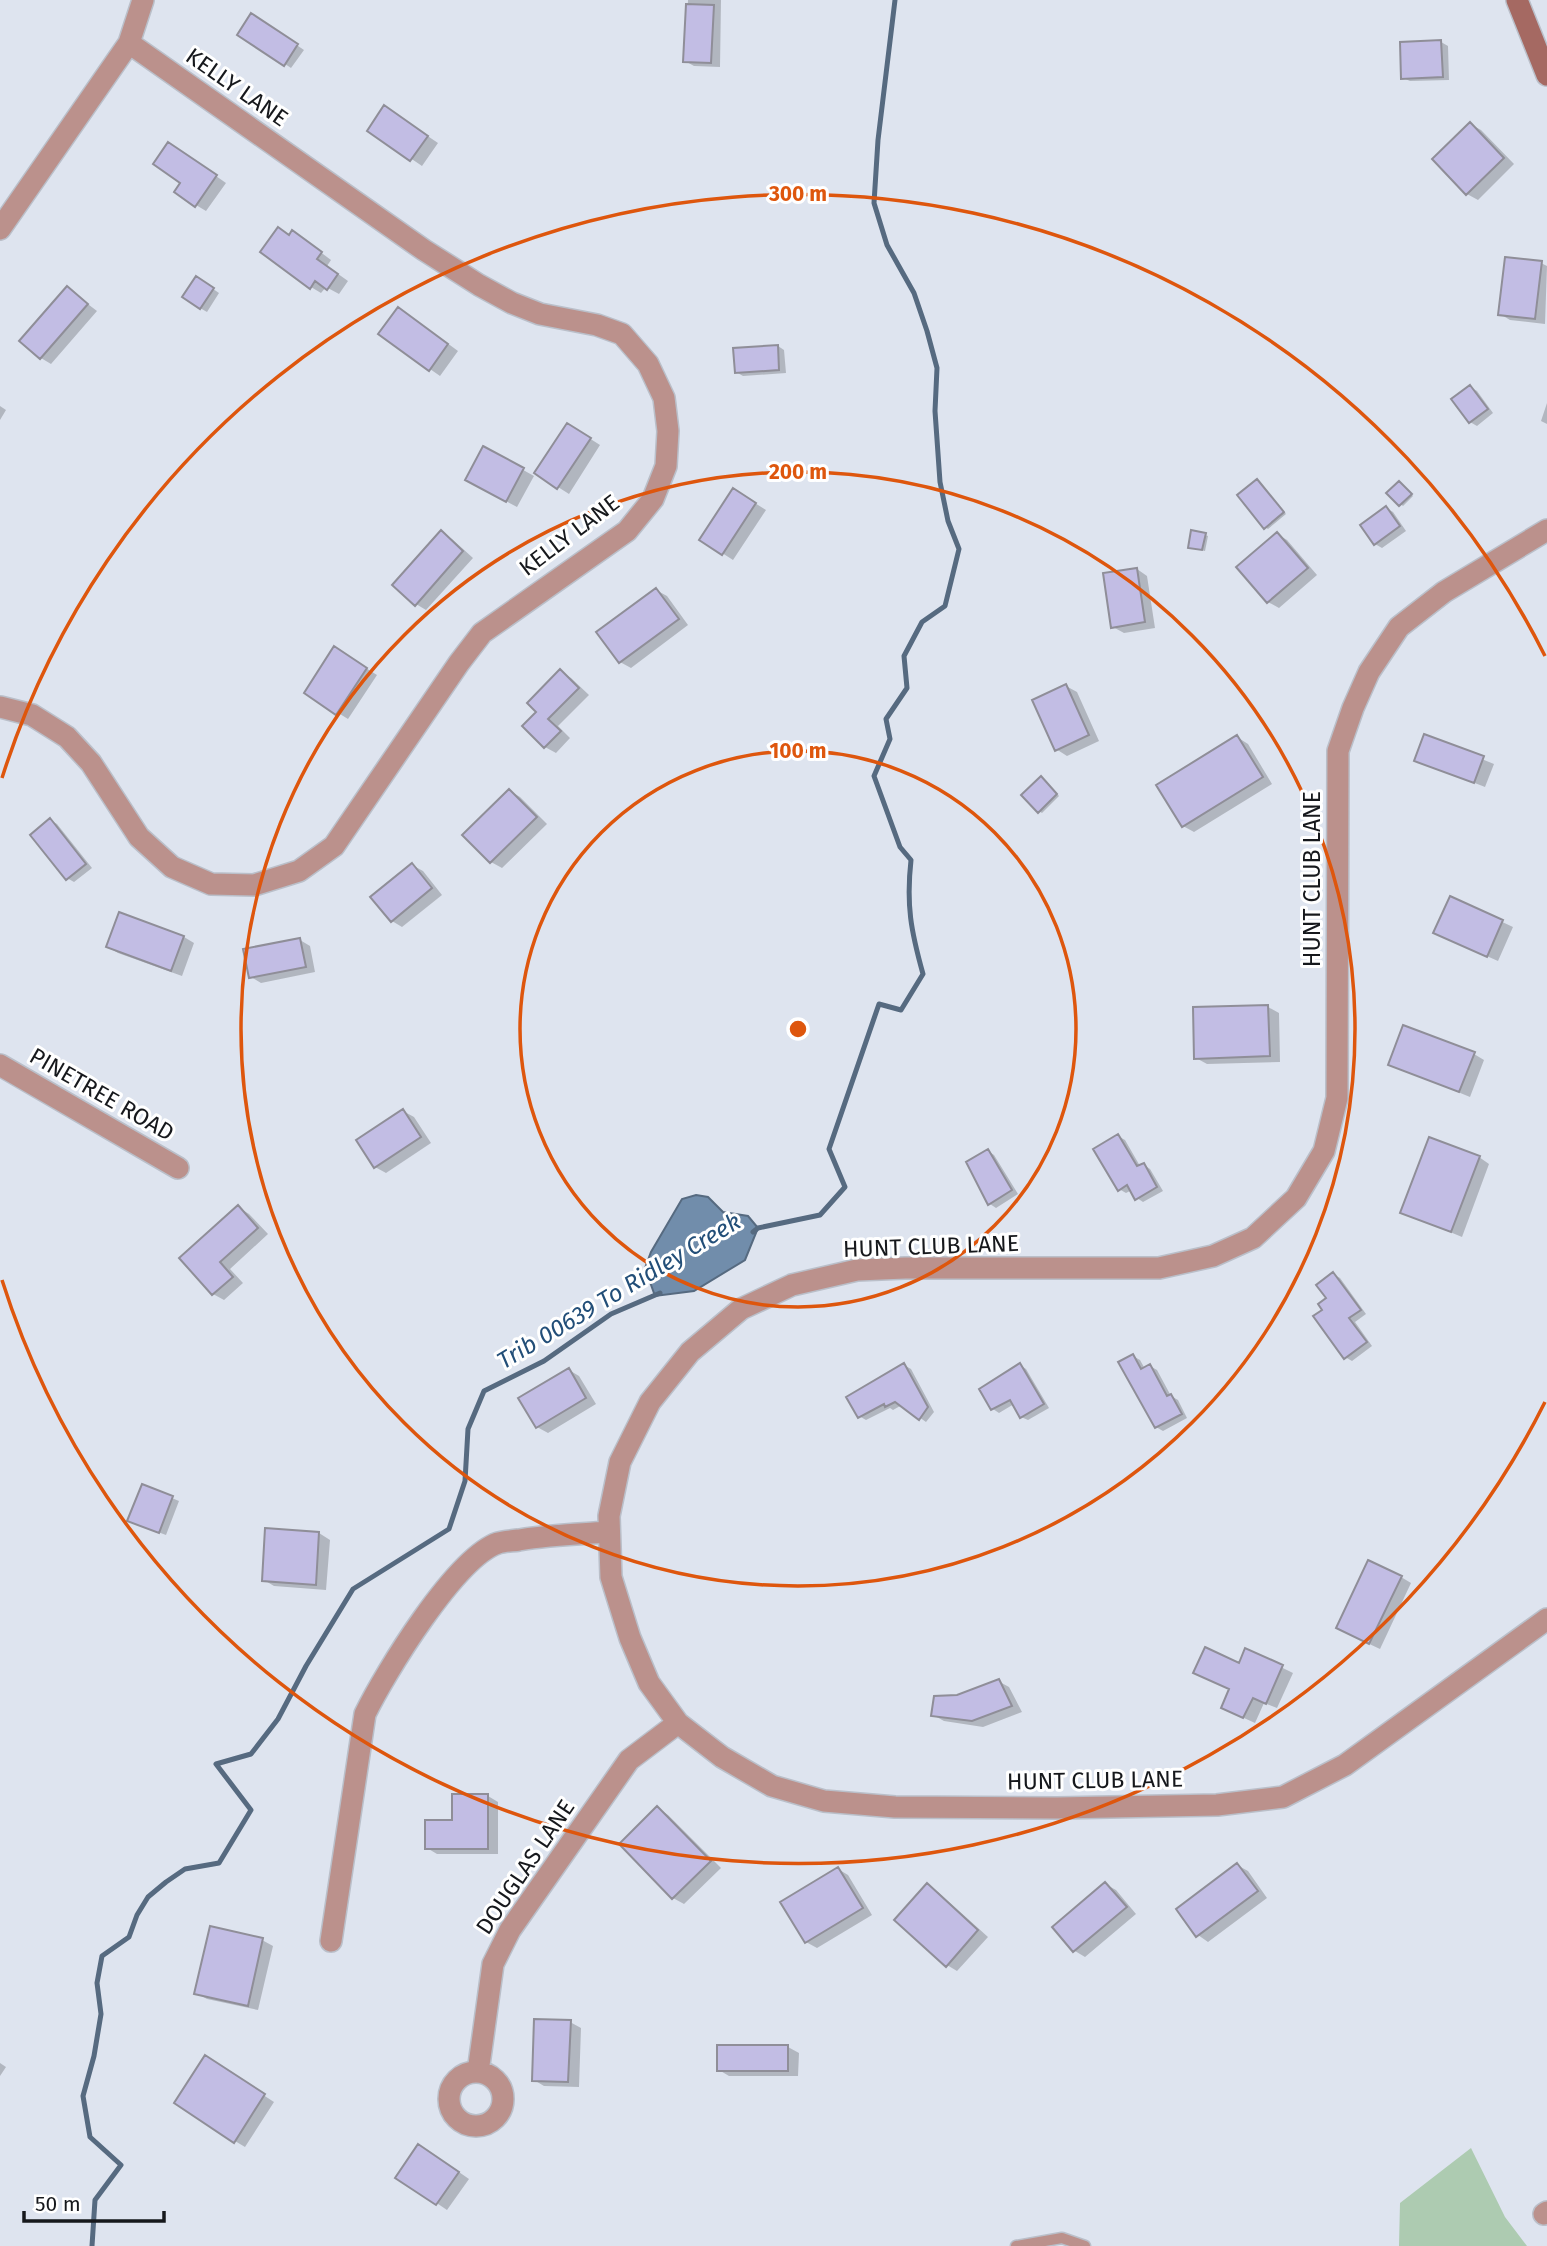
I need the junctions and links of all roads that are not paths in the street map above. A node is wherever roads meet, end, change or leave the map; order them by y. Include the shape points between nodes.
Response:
1 (143, 0) edge
2 (1517, 0) edge
3 (129, 43) junction
4 (1547, 75) edge
5 (0, 229) edge
6 (1547, 530) edge
7 (0, 707) edge
8 (0, 1065) edge
9 (178, 1168) dead end
10 (610, 1532) junction
11 (1547, 1619) edge
12 (678, 1723) junction
13 (331, 1941) dead end
14 (478, 2072) dead end
15 (1016, 2246) edge
16 (1085, 2246) edge

1 - 3 street
2 - 4 street
3 - 5 street
3 - 7 street, KELLY LANE via 479,285 540,314 622,334 648,364 664,398 666,466 653,499 626,531 482,633 334,846 299,872 254,886 211,884 172,867 139,838 91,763 67,737 32,715
6 - 10 street, HUNT CLUB LANE via 1444,592 1399,628 1369,672 1353,708 1338,751 1337,1098 1324,1151 1296,1198 1253,1238 1213,1256 1159,1268 857,1270 792,1285 741,1309 690,1352 650,1402 620,1462
8 - 9 street, PINETREE ROAD
10 - 12 street, HUNT CLUB LANE via 611,1577 630,1638 649,1683
10 - 13 street via 497,1544 471,1559 411,1636 365,1714
11 - 12 street, HUNT CLUB LANE via 1345,1765 1283,1797 1270,1799 1217,1805 1057,1808 895,1807 824,1801 772,1786 722,1757
12 - 14 street, DOUGLAS LANE via 629,1759 510,1930 493,1964
15 - 16 lane via 1062,2238

